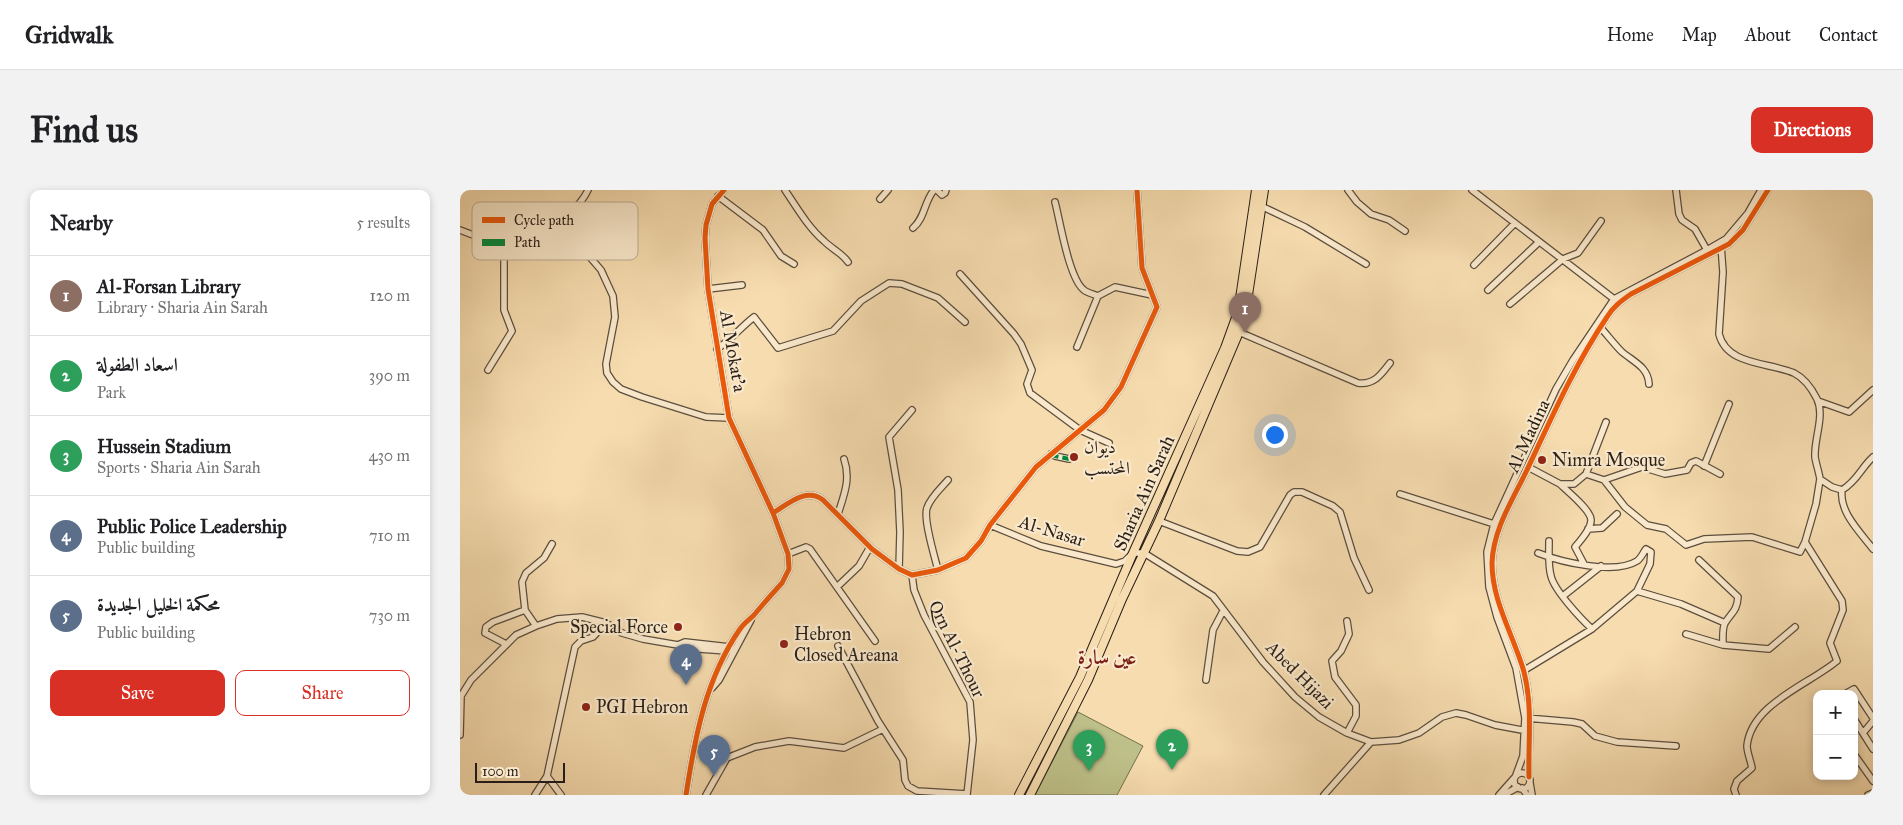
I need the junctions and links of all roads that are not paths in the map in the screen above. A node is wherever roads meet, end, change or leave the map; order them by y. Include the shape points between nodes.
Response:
1 (588, 190) edge
2 (724, 190) edge
3 (786, 190) edge
4 (888, 190) edge
5 (935, 190) edge
6 (946, 190) edge
7 (1137, 190) edge
8 (1256, 190) edge
9 (1264, 190) edge
10 (1348, 190) edge
11 (1472, 190) edge
12 (1676, 190) edge
13 (1761, 190) edge
14 (1768, 190) edge
15 (718, 196) junction
16 (880, 199) dead end
17 (580, 202) edge
18 (1055, 202) dead end
19 (1261, 206) junction
20 (1601, 221) dead end
21 (1515, 223) junction
22 (912, 228) dead end
23 (460, 230) edge
24 (1405, 231) dead end
25 (472, 235) edge
26 (1539, 242) junction
27 (1721, 245) junction
28 (1707, 250) junction
29 (1563, 259) junction
30 (504, 260) edge
31 (592, 260) edge
32 (848, 262) dead end
33 (794, 264) dead end
34 (1366, 264) dead end
35 (1474, 265) dead end
36 (960, 274) dead end
37 (742, 285) dead end
38 (708, 289) junction
39 (1488, 290) dead end
40 (1152, 294) junction
41 (1098, 296) junction
42 (1614, 299) junction
43 (1510, 304) dead end
44 (965, 322) dead end
45 (1601, 328) junction
46 (1239, 332) junction
47 (1077, 347) dead end
48 (718, 349) junction
49 (1390, 363) dead end
50 (488, 370) dead end
51 (1649, 384) dead end
52 (1873, 390) edge
53 (1818, 401) junction
54 (1729, 404) dead end
55 (912, 410) dead end
56 (730, 418) junction
57 (1606, 422) dead end
58 (1080, 430) junction
59 (1109, 443) dead end
60 (1051, 454) junction
61 (1873, 457) edge
62 (844, 459) dead end
63 (1069, 459) dead end
64 (1704, 466) junction
65 (1528, 468) junction
66 (1586, 474) junction
67 (1720, 474) dead end
68 (1820, 479) junction
69 (948, 480) dead end
70 (1604, 480) junction
71 (1560, 484) junction
72 (1842, 490) junction
73 (1400, 494) dead end
74 (773, 513) junction
75 (838, 514) junction
76 (1617, 514) dead end
77 (1159, 521) junction
78 (1494, 524) junction
79 (990, 525) junction
80 (1588, 529) junction
81 (1549, 541) dead end
82 (1805, 542) junction
83 (552, 544) dead end
84 (870, 547) junction
85 (1873, 549) edge
86 (1133, 553) junction
87 (1144, 553) junction
88 (1538, 553) dead end
89 (788, 554) junction
90 (1550, 557) junction
91 (1699, 560) dead end
92 (1584, 564) junction
93 (1601, 566) junction
94 (899, 569) junction
95 (938, 570) junction
96 (912, 575) junction
97 (838, 586) junction
98 (1369, 590) dead end
99 (1638, 591) junction
100 (1563, 596) junction
101 (525, 610) junction
102 (1223, 611) junction
103 (1347, 622) dead end
104 (606, 623) junction
105 (1725, 623) junction
106 (536, 626) junction
107 (1795, 626) dead end
108 (1592, 630) junction
109 (1686, 634) dead end
110 (875, 641) dead end
111 (506, 644) junction
112 (1723, 645) junction
113 (838, 646) dead end
114 (730, 649) junction
115 (1524, 671) junction
116 (1206, 680) dead end
117 (1858, 695) edge
118 (461, 696) edge
119 (1527, 717) junction
120 (1873, 720) edge
121 (1858, 725) edge
122 (883, 729) junction
123 (1527, 732) junction
124 (1347, 733) junction
125 (1863, 733) junction
126 (460, 735) edge
127 (1371, 742) junction
128 (1676, 746) dead end
129 (1873, 749) edge
130 (1858, 760) edge
131 (547, 776) junction
132 (1515, 776) junction
133 (1529, 780) junction
134 (1873, 781) edge
135 (1520, 788) junction
136 (912, 789) junction
137 (1873, 793) edge
138 (967, 794) edge
139 (535, 795) edge
140 (561, 795) edge
141 (686, 795) edge
142 (706, 795) edge
143 (907, 795) edge
144 (1019, 795) edge
145 (1030, 795) edge
146 (1324, 795) edge
147 (1499, 795) edge
148 (1504, 795) edge
149 (1527, 795) edge
150 (1532, 795) edge
151 (1736, 795) edge
152 (1868, 795) edge

1 - 17 street
2 - 15 street, Al Mokat'a
3 - 32 street via 810,227
4 - 16 street
5 - 6 street via 942,195
5 - 22 street via 927,199 921,220
7 - 40 street via 1142,268
8 - 86 main road, Sharia Ain Sarah via 1239,305 1232,330
9 - 19 main road, Sharia Ain Sarah
10 - 24 street via 1371,214 1389,220
11 - 21 street
12 - 28 street via 1682,220 1695,229
13 - 27 street, Al Madina
14 - 27 street, Al Madina via 1743,230 1729,244
15 - 33 street via 764,230 781,256
15 - 38 street, Al Mokat'a via 708,213 706,225
18 - 41 street via 1077,282 1084,291
19 - 34 street via 1305,227
19 - 46 main road, Sharia Ain Sarah via 1248,295
20 - 29 street via 1578,253
21 - 26 street
21 - 35 street
23 - 25 street
26 - 29 street
26 - 39 street
27 - 28 street, Al Madina
27 - 45 street, Al Madina via 1619,302
27 - 53 street via 1721,342 1732,354 1794,373 1804,380
28 - 42 street, Al Madina
29 - 42 street
29 - 43 street
30 - 50 street via 504,310 512,331
31 - 56 street via 605,276 613,296 615,317 606,364 613,382 621,389 642,397 706,417
36 - 58 street via 1021,344 1032,370 1027,384 1030,393
37 - 38 street
38 - 48 street, Al Mokat'a
40 - 41 street via 1115,287
40 - 58 street via 1157,307 1121,387 1104,410
41 - 47 street
42 - 78 street, Al Madina via 1556,389
44 - 48 street via 938,298 902,284 889,283 861,300 833,331 778,348 754,317
45 - 51 street via 1622,351 1643,367
45 - 65 street, Al Madina via 1564,389
46 - 49 street via 1358,383 1374,381
46 - 77 main road, Sharia Ain Sarah
48 - 56 street, Al Mokat'a
52 - 53 street via 1849,412
53 - 68 street via 1815,457
54 - 64 street
55 - 94 street via 889,437 898,490
56 - 74 street, Al Mokat'a
57 - 66 street
58 - 59 street
58 - 60 street
60 - 63 street
60 - 79 street via 1036,467
61 - 72 street via 1853,483
62 - 75 street via 848,481
64 - 67 street
64 - 70 street via 1696,461 1687,470 1665,474 1642,467
65 - 71 street
65 - 115 street, Al Madina via 1500,524 1492,563 1496,592
66 - 70 street
66 - 71 street via 1574,484
68 - 72 street
68 - 82 street
69 - 95 street via 926,511
70 - 82 street via 1625,507 1647,525 1666,529 1686,545 1704,539 1752,537 1800,552
71 - 80 street via 1588,511 1591,520
72 - 85 street via 1845,511
73 - 78 street
74 - 75 street via 810,494 821,498
74 - 89 street, Al Mokat'a
75 - 84 street
76 - 80 street via 1602,528
77 - 87 main road, Sharia Ain Sarah
77 - 98 street via 1237,551 1248,552 1260,547 1290,495 1302,492 1340,512 1354,558
78 - 119 street, Al Madina via 1487,552 1489,586 1516,668
79 - 86 street, Al-Nasar via 1050,549 1116,564
79 - 95 street via 966,558
80 - 92 street via 1575,547
81 - 90 street
82 - 151 street via 1842,601 1843,610 1830,643 1837,661 1767,708 1755,723 1747,746 1752,768 1737,781
83 - 101 street via 522,582
84 - 94 street
84 - 97 street via 859,566
86 - 87 street
86 - 144 main road, Sharia Ain Sarah via 1080,677
87 - 102 street, Abed Hijazi via 1213,596
87 - 145 main road, Sharia Ain Sarah via 1088,680
88 - 90 street
89 - 97 street via 800,548 810,549
89 - 114 street via 787,575 752,616
90 - 92 street
90 - 100 street via 1551,578
91 - 105 street via 1738,597 1737,608
92 - 93 street
93 - 99 street via 1625,566 1638,560 1646,549 1651,552 1650,564
93 - 100 street
94 - 96 street
95 - 96 street
96 - 138 street, Qrn Al-Thour via 924,615 970,702 973,740
97 - 110 street
99 - 105 street via 1681,604
99 - 108 street
100 - 108 street
101 - 106 street
101 - 111 street via 486,627 485,633
102 - 116 street via 1213,630
102 - 124 street, Abed Hijazi via 1295,696 1319,717
103 - 124 street via 1349,634 1332,661 1334,677 1356,705 1356,716
104 - 106 street via 582,617 558,619
104 - 114 street via 622,633 685,648
104 - 131 street via 593,637 581,641 575,648
105 - 112 street
106 - 111 street via 516,635
107 - 112 street via 1769,649
108 - 115 street
109 - 112 street
111 - 118 street via 470,680
113 - 122 street
114 - 141 street via 700,718
115 - 119 street, Al Madina via 1529,699
117 - 120 street
118 - 126 street
119 - 123 street, Al Madina
119 - 128 street via 1582,724 1595,736 1617,742
120 - 125 street
121 - 125 street
122 - 136 street via 903,760 906,782
122 - 142 street via 844,748 789,741 755,747 727,758
123 - 127 street, Abed Hijazi via 1456,713 1442,717 1406,739
123 - 132 street, Al Madina
123 - 133 street, Al Madina
124 - 127 street, Abed Hijazi
125 - 129 street
127 - 146 street
130 - 134 street
131 - 139 street
131 - 140 street
132 - 133 street via 1523,773
132 - 135 street via 1514,783
132 - 147 street
133 - 135 street via 1527,787
133 - 150 street, Al Madina
135 - 148 street
135 - 149 street
136 - 138 street
136 - 143 street
137 - 152 street

